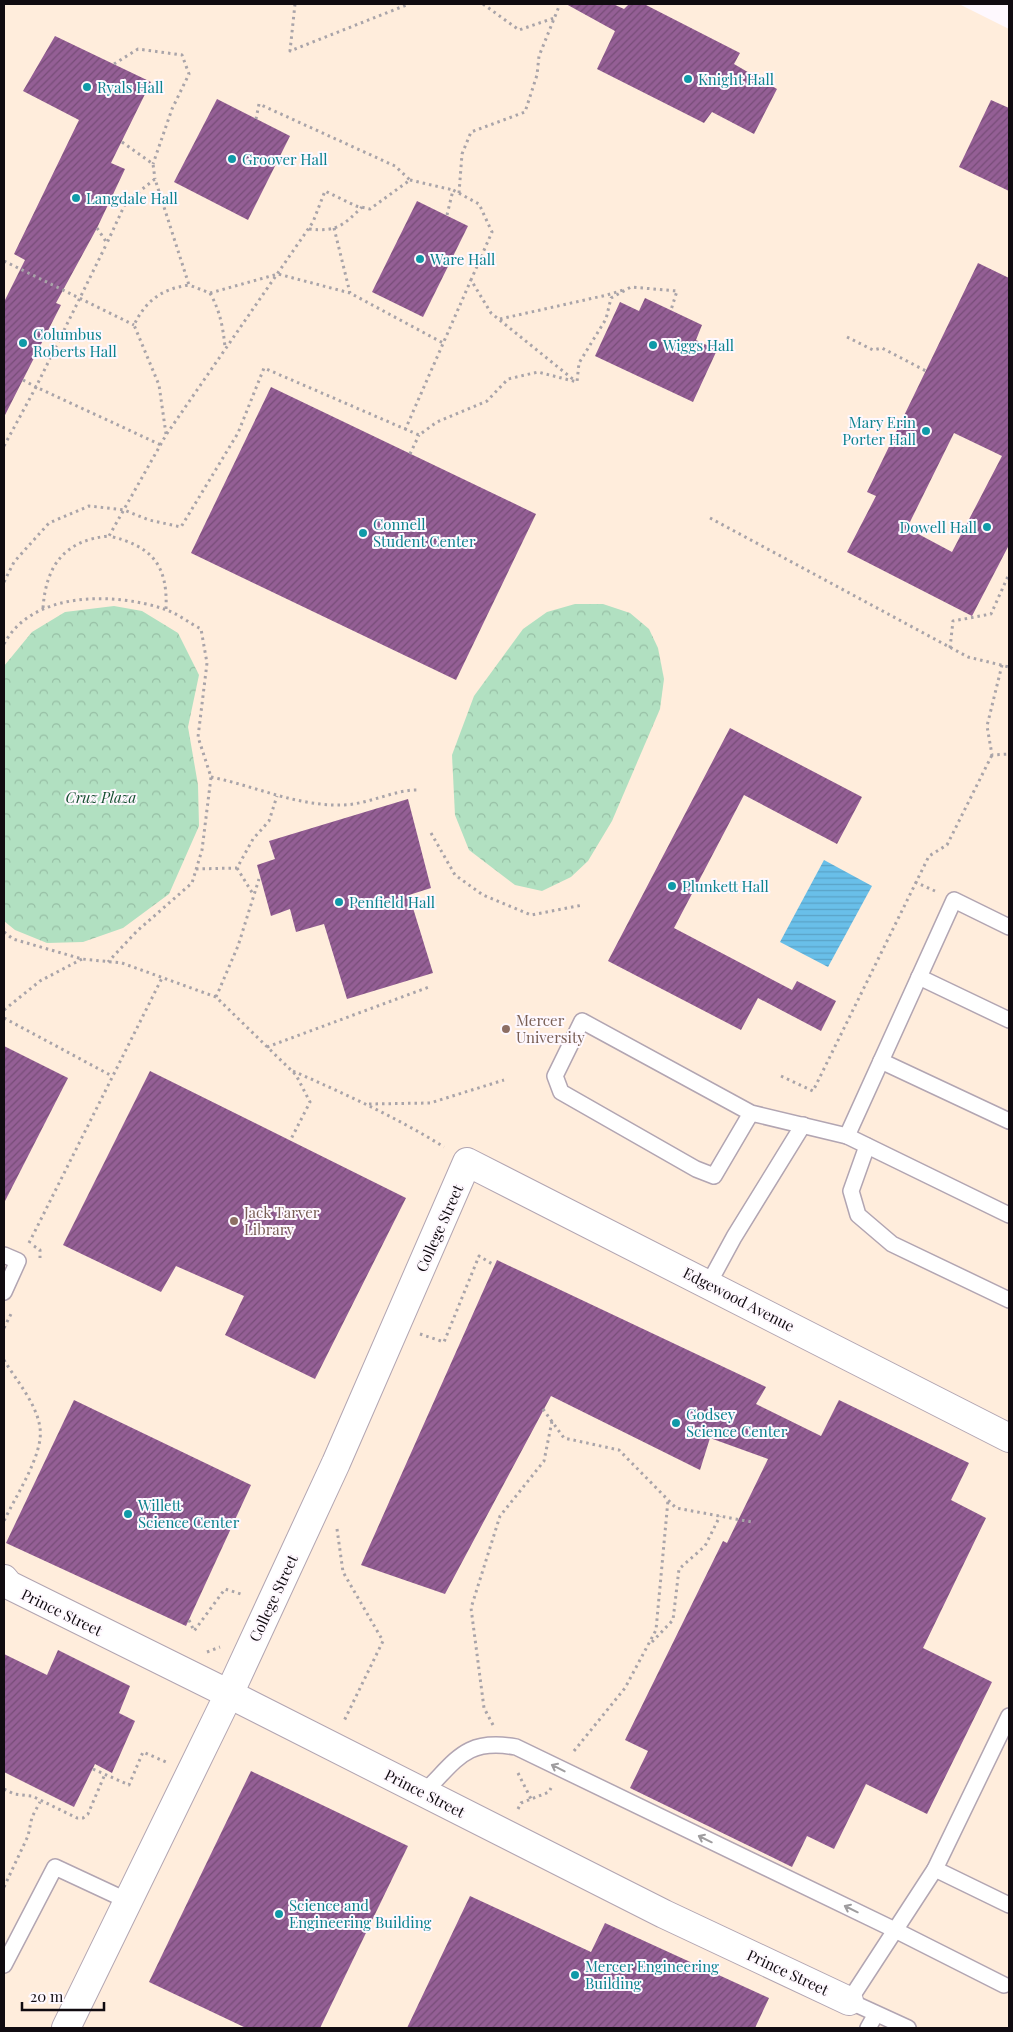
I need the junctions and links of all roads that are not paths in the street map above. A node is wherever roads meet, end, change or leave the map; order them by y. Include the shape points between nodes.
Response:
1 (1009, 927) edge
2 (919, 977) junction
3 (1009, 1020) edge
4 (881, 1061) junction
5 (751, 1113) junction
6 (1009, 1122) edge
7 (804, 1126) junction
8 (847, 1136) junction
9 (867, 1146) junction
10 (468, 1162) joint
11 (1009, 1215) edge
12 (4, 1255) edge
13 (709, 1283) junction
14 (4, 1292) edge
15 (1009, 1300) edge
16 (1009, 1438) edge
17 (4, 1579) edge
18 (229, 1694) junction
19 (1009, 1716) edge
20 (424, 1792) junction
21 (935, 1869) junction
22 (128, 1901) junction
23 (1009, 1905) edge
24 (895, 1930) junction
25 (4, 1965) edge
26 (1004, 1986) dead end
27 (849, 2001) junction
28 (876, 2014) junction
29 (66, 2028) edge
30 (868, 2028) edge
31 (908, 2028) edge

1 - 2 lane via 954,900
2 - 3 lane
2 - 4 lane
4 - 6 lane
4 - 8 lane
5 - 5 lane via 714,1176 696,1169 561,1092 555,1076 582,1021
5 - 7 lane
7 - 8 lane
7 - 13 lane
8 - 9 lane
9 - 11 lane
9 - 15 lane via 851,1191 858,1215 892,1244
10 - 13 street, Edgewood Avenue
10 - 18 street, College Street via 336,1463
12 - 14 lane via 18,1261
13 - 16 street, Edgewood Avenue
17 - 18 street, Prince Street via 9,1586
18 - 20 street, Prince Street
18 - 22 street, College Street
19 - 21 lane
24 -> 20 lane via 516,1746 481,1745 466,1751
20 - 27 street, Prince Street via 664,1914
21 - 23 lane
21 - 24 lane
22 - 25 lane via 55,1868
22 - 29 street, College Street
24 - 26 lane
24 - 27 lane
27 - 28 lane
28 - 30 lane
28 - 31 lane

